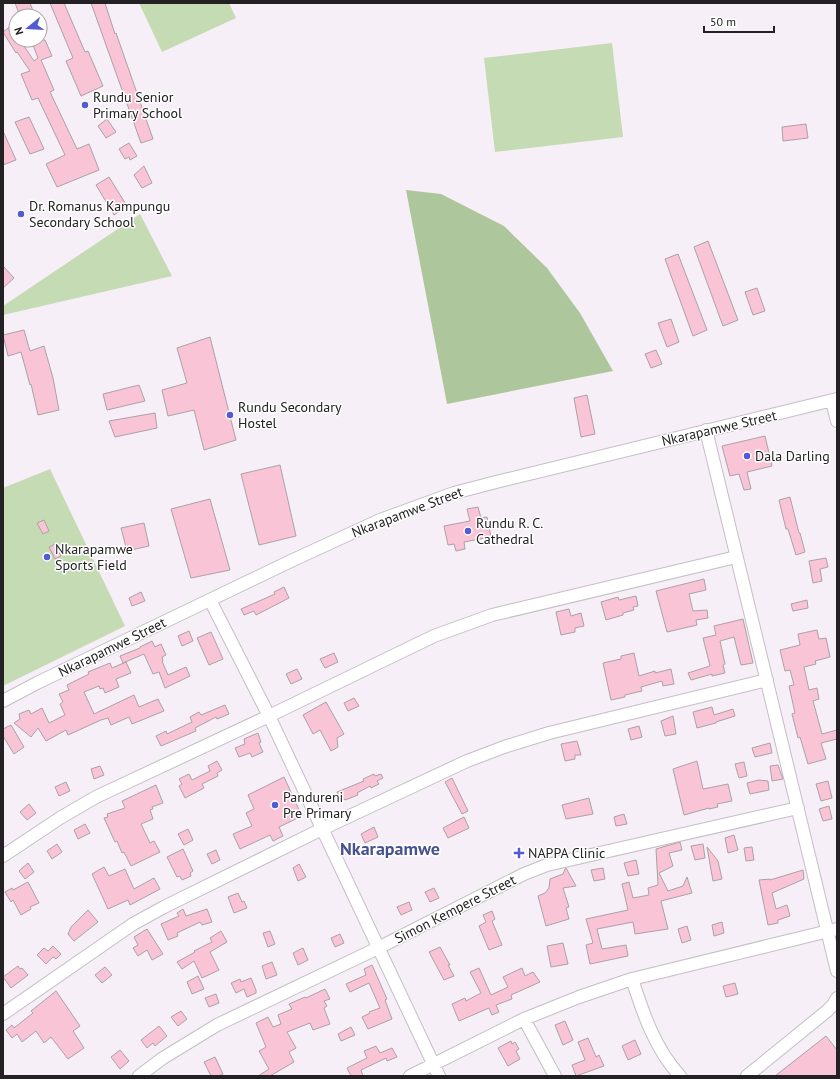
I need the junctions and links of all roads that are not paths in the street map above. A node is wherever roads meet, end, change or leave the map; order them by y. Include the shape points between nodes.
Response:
1 (835, 400) edge
2 (837, 421) edge
3 (706, 430) junction
4 (736, 557) junction
5 (210, 600) junction
6 (766, 680) junction
7 (3, 700) edge
8 (270, 716) junction
9 (798, 808) junction
10 (322, 829) junction
11 (3, 856) edge
12 (832, 930) edge
13 (378, 948) junction
14 (837, 971) edge
15 (632, 979) junction
16 (837, 998) edge
17 (3, 1014) edge
18 (524, 1019) junction
19 (433, 1065) junction
20 (138, 1076) edge
21 (410, 1076) edge
22 (439, 1076) edge
23 (555, 1076) edge
24 (680, 1076) edge
25 (747, 1076) edge

1 - 2 street
1 - 3 street, Nkarapamwe Street
3 - 4 street
3 - 5 street, Nkarapamwe Street via 496,482 415,506
4 - 6 street
4 - 8 street via 510,611 470,623 434,636
5 - 7 street, Nkarapamwe Street
5 - 8 street
6 - 9 street
6 - 10 street via 549,733 504,747 467,761
8 - 10 street
8 - 11 street via 96,797
9 - 12 street
9 - 13 street, Simon Kempere Street via 547,865 507,882
10 - 13 street
10 - 17 street via 133,924
12 - 14 street
12 - 15 street
13 - 19 street
13 - 20 street, Simon Kempere Street via 217,1025
15 - 18 street
15 - 24 street via 651,1031 662,1052
16 - 25 street via 827,1011
18 - 19 street
18 - 23 street
19 - 21 street
19 - 22 street

